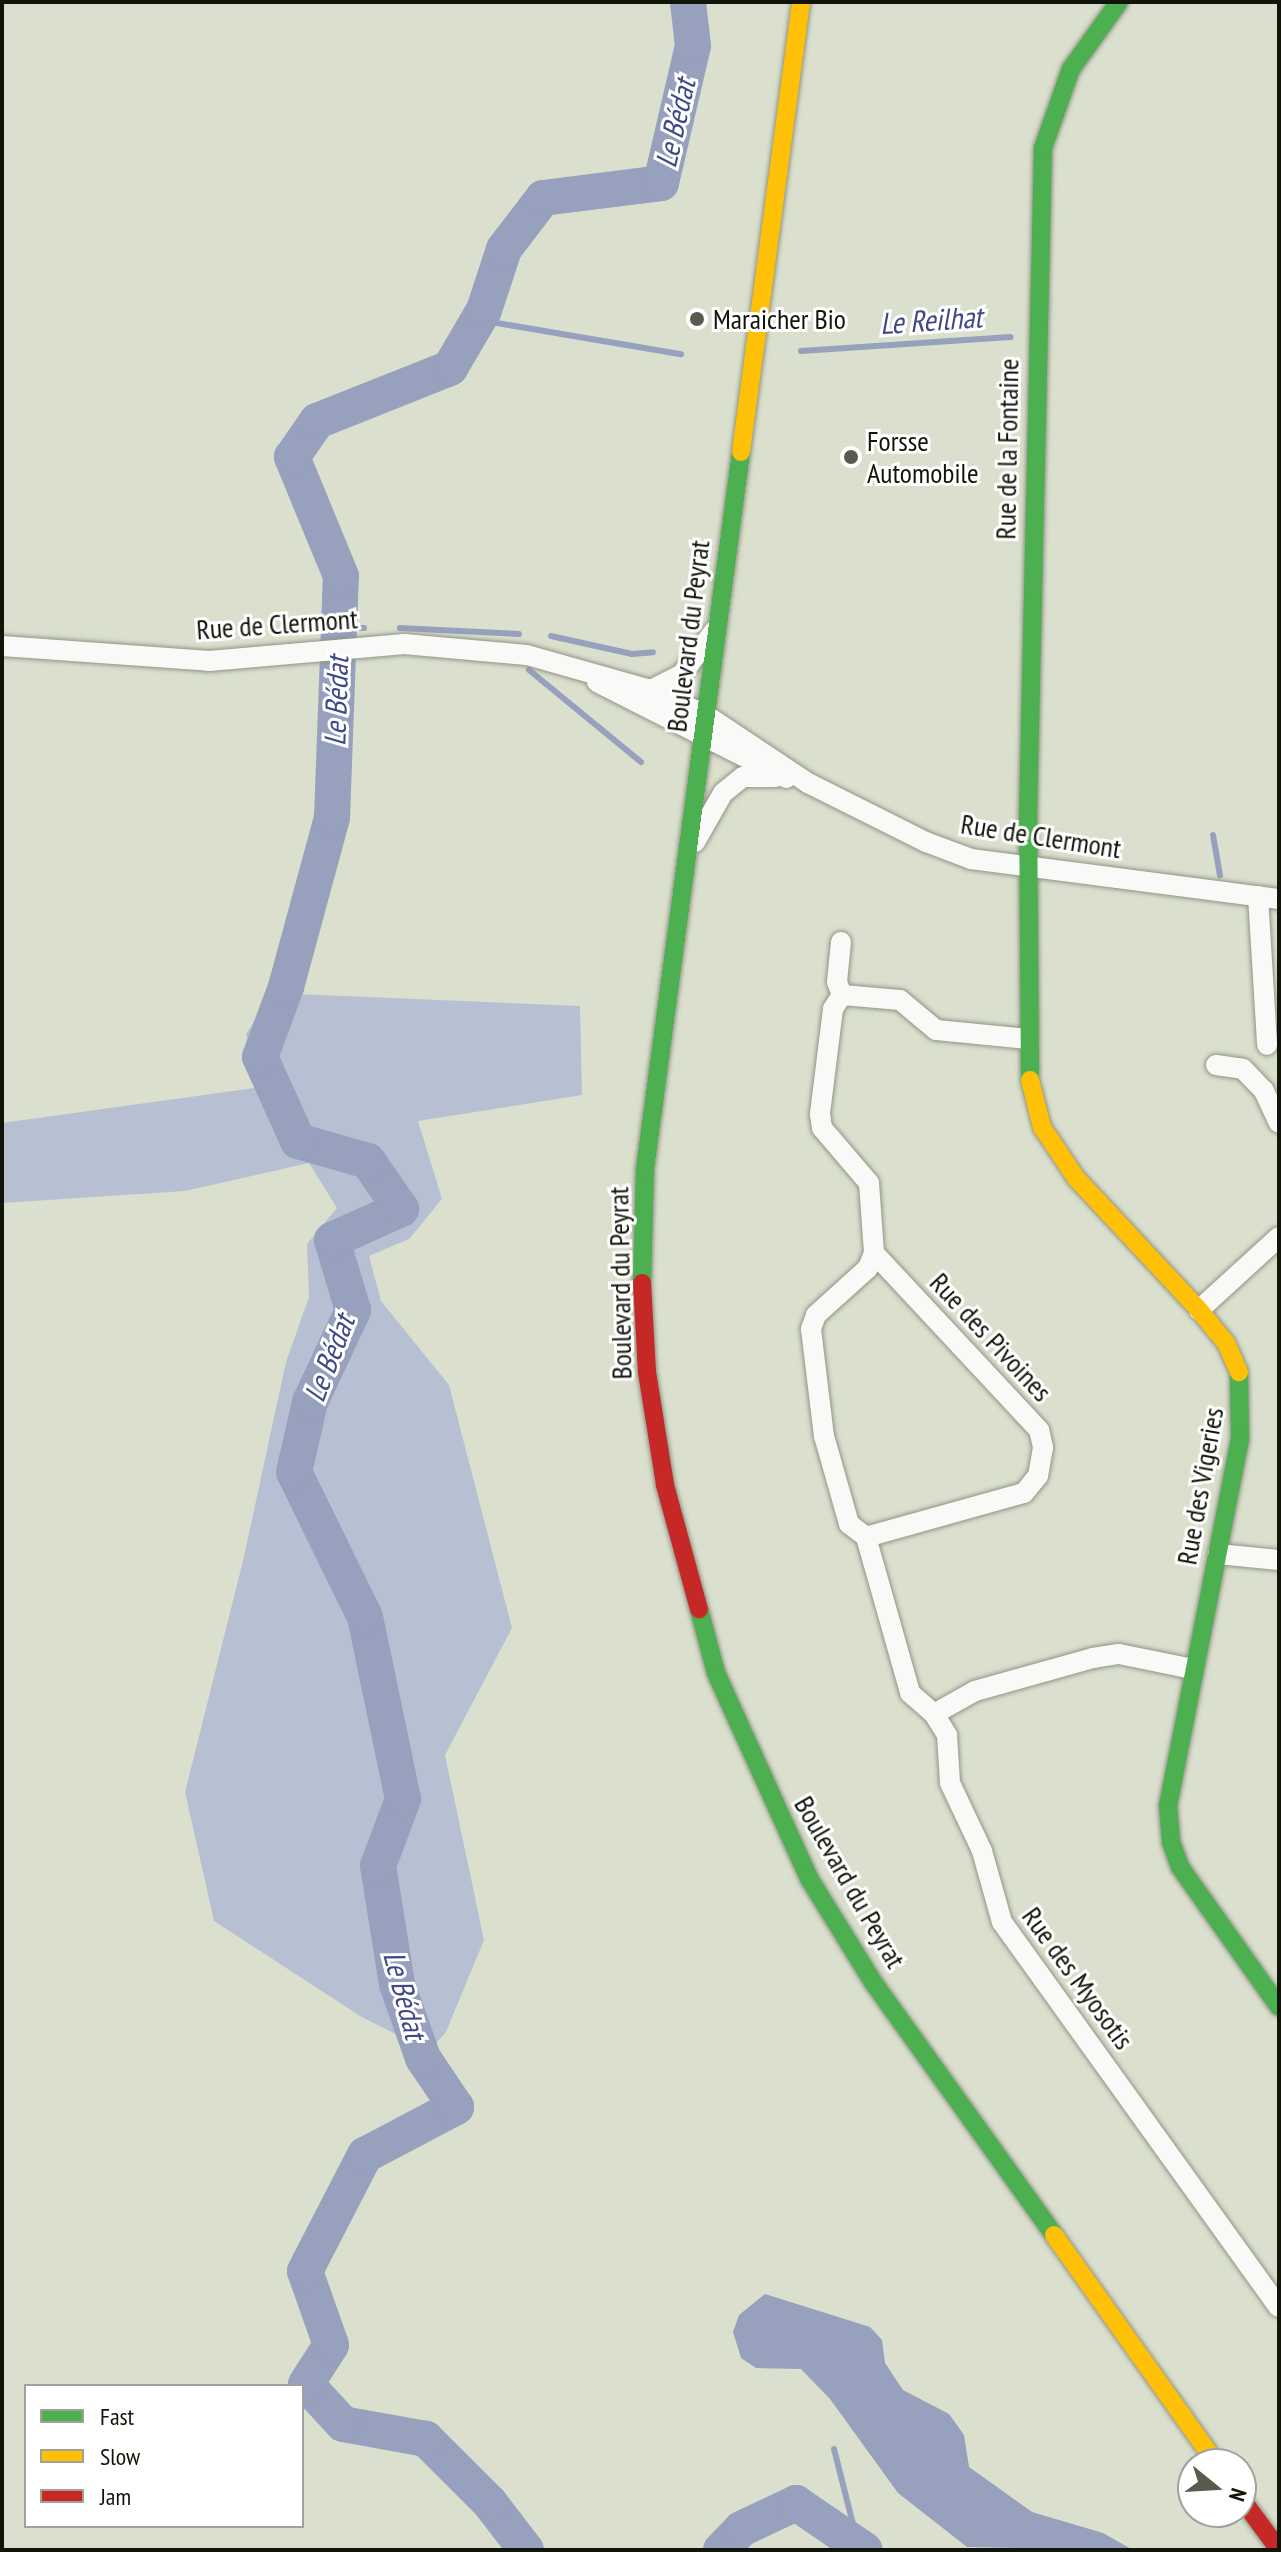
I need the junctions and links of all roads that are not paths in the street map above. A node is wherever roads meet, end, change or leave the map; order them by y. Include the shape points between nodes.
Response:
1 (801, 2) edge
2 (1119, 2) edge
3 (716, 628) junction
4 (2, 646) edge
5 (569, 666) junction
6 (651, 690) junction
7 (706, 715) junction
8 (703, 740) junction
9 (783, 777) junction
10 (808, 783) junction
11 (683, 868) junction
12 (1031, 869) junction
13 (1258, 896) junction
14 (1279, 899) edge
15 (841, 942) dead end
16 (842, 995) junction
17 (1028, 1039) junction
18 (1267, 1045) dead end
19 (1216, 1065) dead end
20 (1279, 1123) edge
21 (1279, 1237) edge
22 (874, 1253) junction
23 (1199, 1310) junction
24 (866, 1537) junction
25 (1218, 1554) junction
26 (1279, 1560) edge
27 (1193, 1669) junction
28 (934, 1714) junction
29 (1279, 2007) edge
30 (1279, 2307) edge
31 (1206, 2448) edge
32 (1257, 2520) edge
33 (1279, 2550) edge

1 - 3 main road, Boulevard du Peyrat
2 - 12 main road, Rue de la Fontaine via 1071,69 1043,148
3 - 6 street via 682,674
3 - 7 main road, Boulevard du Peyrat
4 - 5 street, Rue de Clermont via 209,661 355,647 454,646
5 - 6 street, Rue de Clermont
5 - 8 street, Rue de Clermont
6 - 7 street, Rue de Clermont
7 - 8 main road, Boulevard du Peyrat
7 - 10 street, Rue de Clermont
8 - 9 street, Rue de Clermont
8 - 11 main road, Boulevard du Peyrat
9 - 10 street, Rue de Clermont
9 - 11 street, Rue de Clermont via 743,777 723,793
10 - 12 street, Rue de Clermont via 926,842 971,859
11 - 31 main road, Boulevard du Peyrat via 645,1169 642,1277 647,1372 665,1485 716,1673 810,1880 873,1982
12 - 13 street, Rue de Clermont
12 - 17 main road, Rue des Vigeries
13 - 14 street, Rue de Clermont
13 - 18 street
15 - 16 street via 837,982
16 - 17 street via 900,1000 936,1030
16 - 22 street via 833,1009 820,1114 822,1128 869,1183
17 - 23 main road, Rue des Vigeries via 1030,1095 1042,1127 1076,1178
19 - 20 street via 1243,1069 1264,1091
21 - 23 street
22 - 24 street, Rue des Myosotis via 868,1268 816,1315 811,1329 824,1436 849,1524
22 - 24 street, Rue des Pivoines via 1039,1430 1043,1447 1038,1476 1024,1493
23 - 25 main road, Rue des Vigeries via 1226,1343 1241,1375 1244,1402
24 - 28 street, Rue des Myosotis via 910,1693
25 - 26 street
25 - 27 main road, Rue des Vigeries
27 - 28 street via 1119,1654 1093,1658 975,1691
27 - 29 main road, Rue des Vigeries via 1168,1806 1171,1842 1180,1867
28 - 30 street, Rue des Myosotis via 947,1735 950,1783 982,1851 1002,1922
32 - 33 main road

